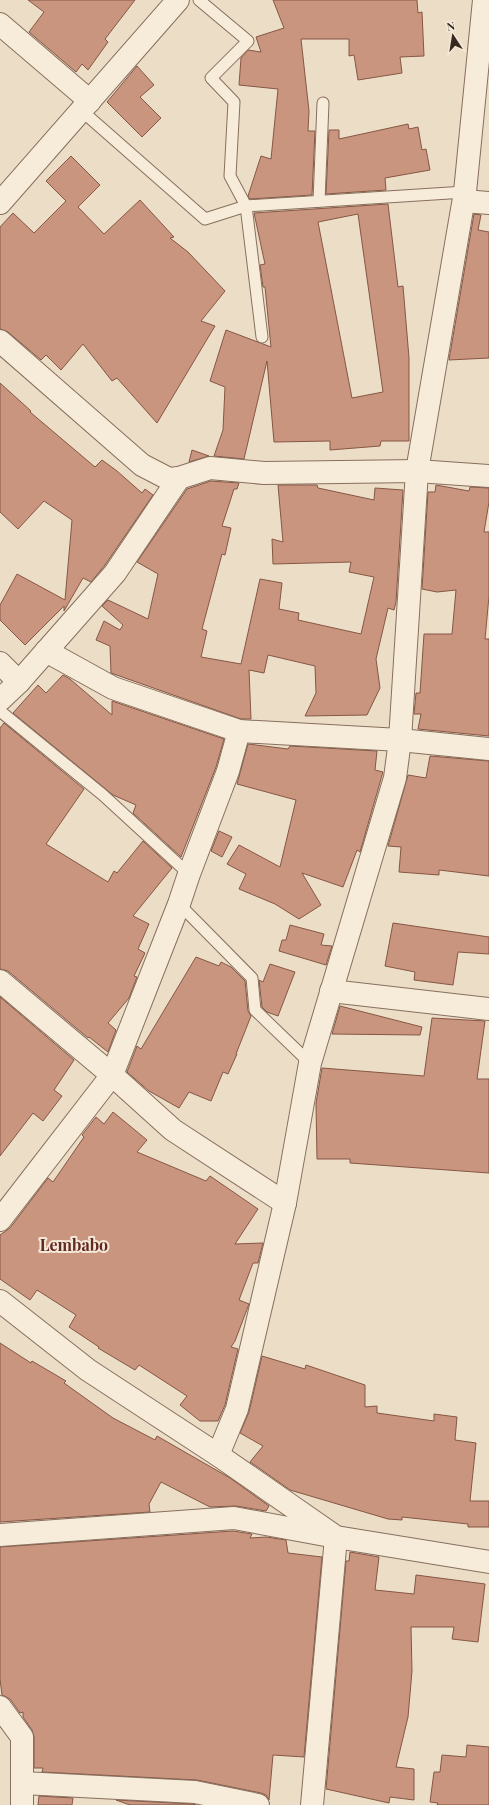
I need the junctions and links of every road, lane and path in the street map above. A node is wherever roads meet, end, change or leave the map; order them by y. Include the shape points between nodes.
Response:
1 (178, 0) edge
2 (199, 0) edge
3 (484, 0) edge
4 (0, 24) edge
5 (485, 51) edge
6 (322, 103) dead end
7 (86, 106) junction
8 (464, 196) junction
9 (319, 201) junction
10 (0, 202) edge
11 (489, 203) edge
12 (246, 206) junction
13 (262, 337) dead end
14 (0, 341) edge
15 (417, 471) junction
16 (489, 476) edge
17 (179, 478) junction
18 (46, 650) junction
19 (0, 663) edge
20 (19, 682) junction
21 (0, 700) edge
22 (0, 711) edge
23 (239, 731) junction
24 (400, 740) junction
25 (489, 749) edge
26 (189, 874) junction
27 (179, 904) junction
28 (0, 980) edge
29 (331, 991) junction
30 (489, 1008) edge
31 (310, 1063) junction
32 (112, 1075) junction
33 (285, 1203) junction
34 (0, 1220) edge
35 (0, 1301) edge
36 (218, 1455) junction
37 (0, 1535) edge
38 (336, 1537) junction
39 (489, 1562) edge
40 (0, 1707) edge
41 (23, 1783) junction
42 (22, 1805) edge
43 (258, 1805) edge
44 (312, 1805) edge

1 - 7 street
2 - 12 lane via 248,41 210,78 234,102 230,176
3 - 5 street
4 - 7 street
5 - 8 street
6 - 9 lane
7 - 10 street
7 - 12 lane via 205,219
8 - 9 lane
8 - 11 street
8 - 15 street
9 - 12 lane
12 - 13 lane
14 - 17 street via 142,465 169,479
15 - 16 street
15 - 17 street via 264,473 210,468
15 - 24 street
17 - 18 street via 115,573
18 - 20 street
18 - 23 street via 113,688
19 - 20 street
20 - 21 street
22 - 26 lane via 103,795
23 - 24 street
23 - 26 street via 228,771
24 - 25 street
24 - 29 street via 395,778
26 - 27 street
27 - 31 lane via 252,978 255,1010
27 - 32 street
28 - 32 street
29 - 30 street
29 - 31 street
31 - 33 street
32 - 33 street via 173,1130
32 - 34 street
33 - 36 street via 237,1409
35 - 36 street via 88,1370
36 - 38 street
37 - 38 street via 234,1518
38 - 39 street
38 - 44 street
40 - 41 street via 22,1736
41 - 42 street
41 - 43 street via 195,1792

